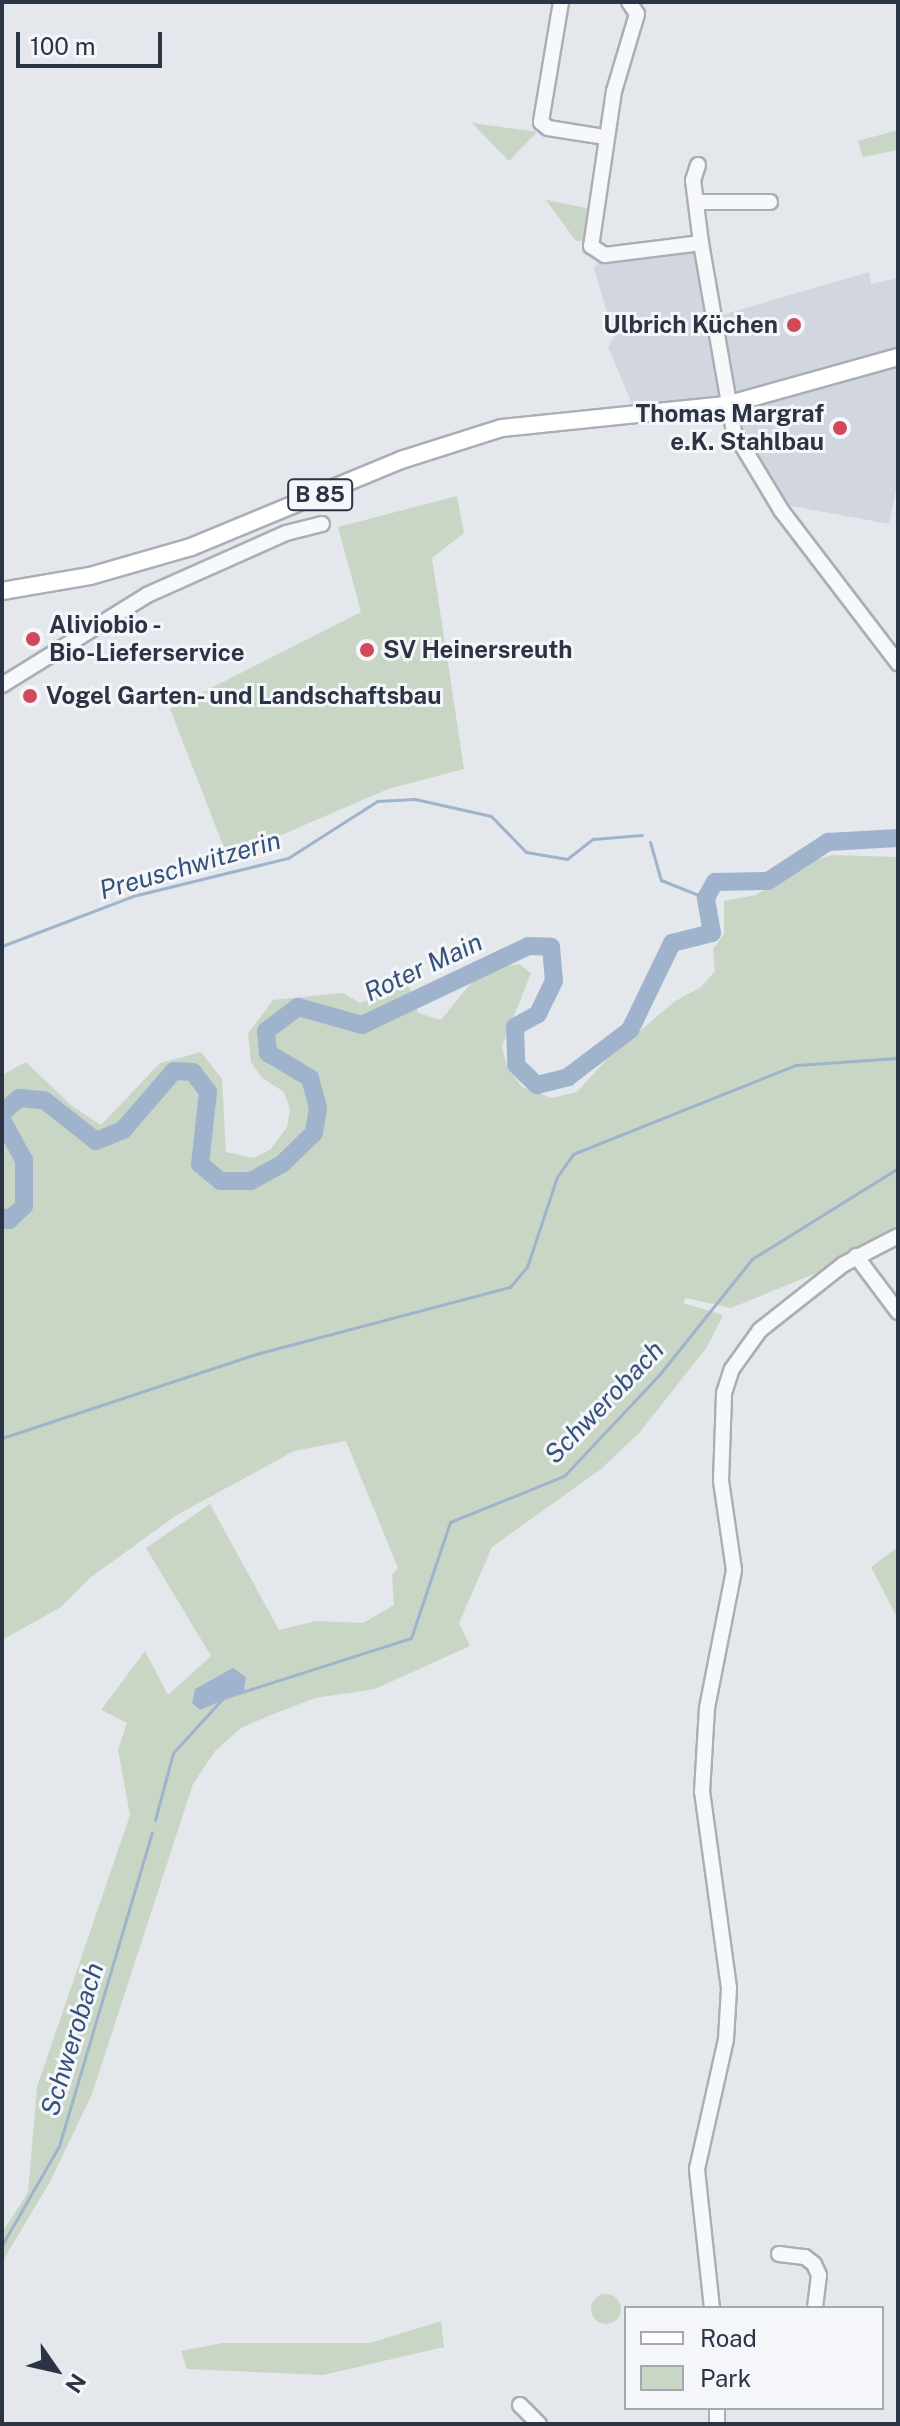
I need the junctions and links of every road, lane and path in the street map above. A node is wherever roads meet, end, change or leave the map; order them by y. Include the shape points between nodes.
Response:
1 (561, 2) edge
2 (629, 2) edge
3 (605, 137) junction
4 (698, 165) dead end
5 (696, 202) junction
6 (770, 202) dead end
7 (701, 243) junction
8 (898, 357) edge
9 (726, 405) junction
10 (322, 524) dead end
11 (2, 591) edge
12 (898, 663) edge
13 (2, 685) edge
14 (898, 1236) edge
15 (856, 1256) junction
16 (898, 1312) edge
17 (779, 2254) dead end
18 (712, 2306) edge
19 (815, 2306) edge
20 (520, 2405) dead end
21 (539, 2424) edge

1 - 3 street via 541,122 548,128
2 - 3 street via 637,8 637,18
3 - 7 street via 590,239 594,251 605,255
4 - 5 street via 693,180
5 - 6 street
5 - 7 street
7 - 9 street via 719,363 717,381
8 - 9 main road, B 85
9 - 11 main road, B 85 via 551,419 451,442 158,558
9 - 12 street via 734,432 781,510
10 - 13 street via 286,533 147,595
14 - 15 street
15 - 16 street
15 - 18 street via 760,1330 732,1369 722,1411 721,1481 734,1570 707,1708 702,1792 727,1961 729,2019 697,2169
17 - 19 street via 805,2257 814,2264 819,2275
20 - 21 street

